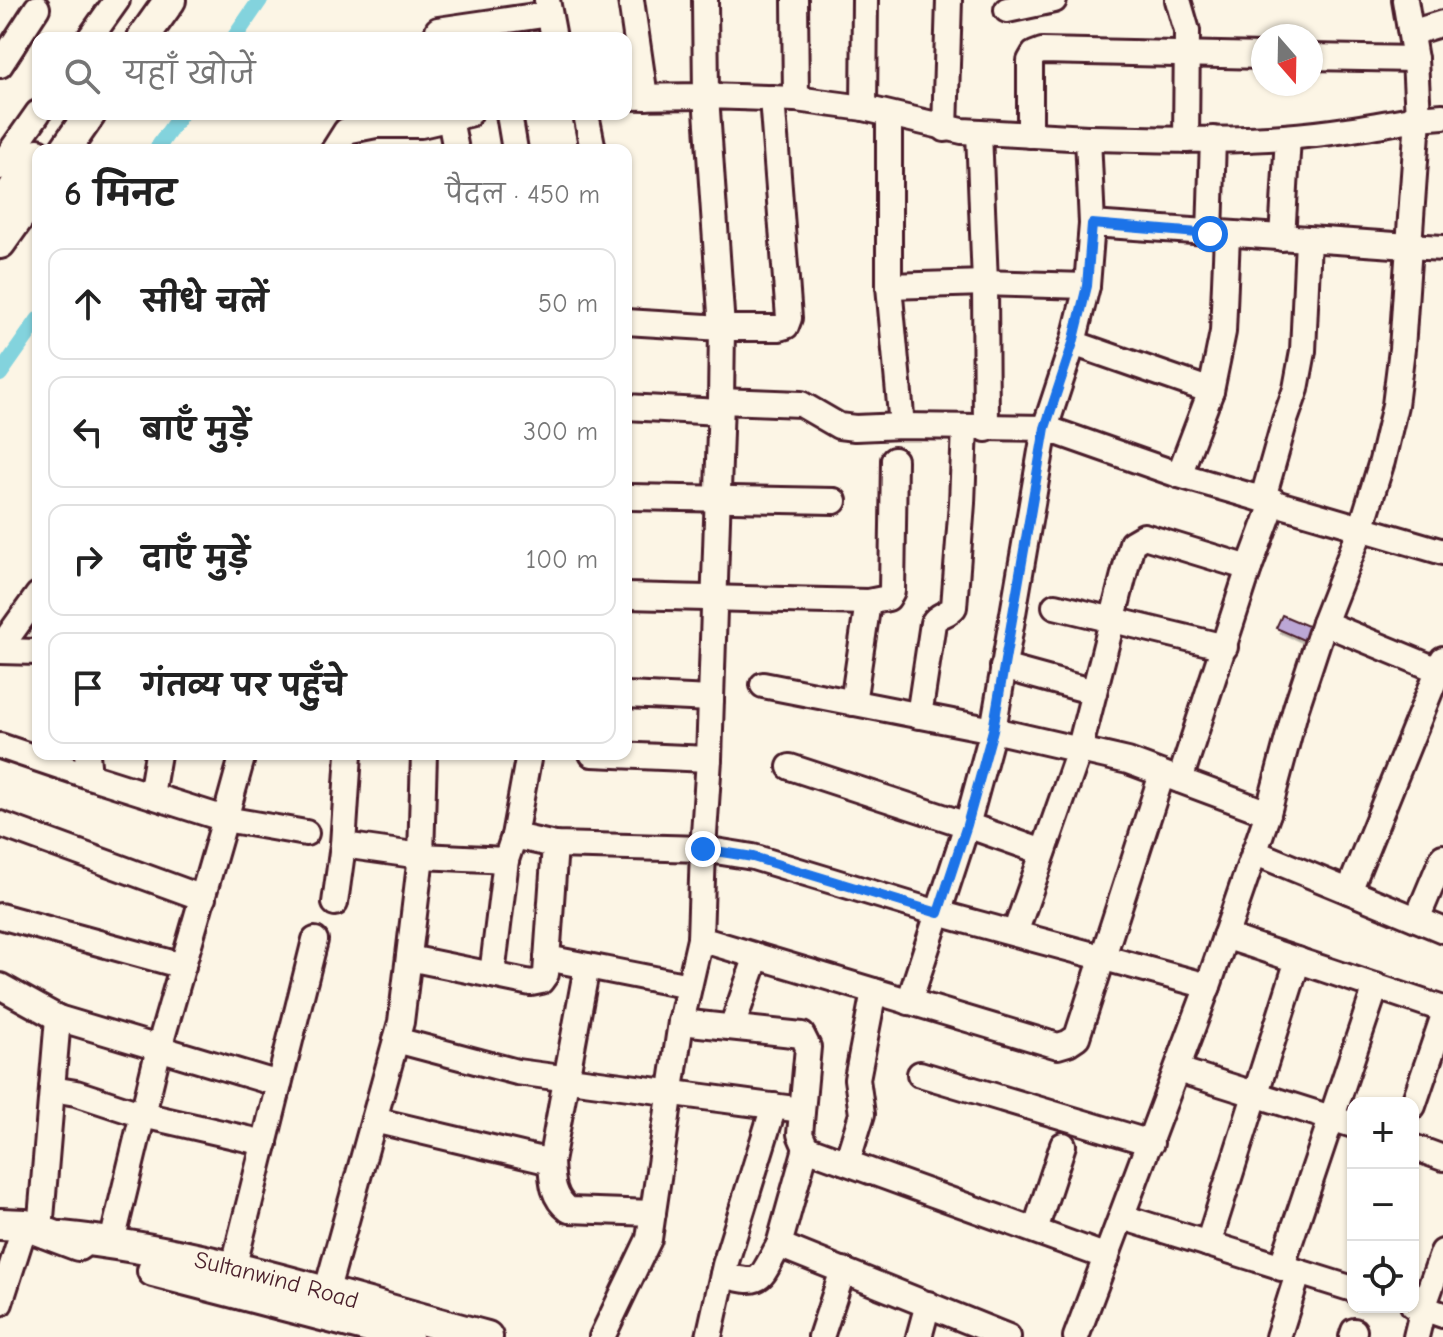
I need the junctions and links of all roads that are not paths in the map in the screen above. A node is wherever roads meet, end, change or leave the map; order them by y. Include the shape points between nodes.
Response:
1 (117, 0) edge
2 (146, 0) edge
3 (170, 0) edge
4 (631, 0) edge
5 (705, 0) edge
6 (795, 0) edge
7 (865, 0) edge
8 (949, 0) edge
9 (1054, 0) edge
10 (1178, 0) edge
11 (1405, 0) edge
12 (548, 7) edge
13 (37, 8) dead end
14 (1007, 10) dead end
15 (1443, 23) edge
16 (438, 30) dead end
17 (94, 32) edge
18 (123, 32) edge
19 (147, 32) edge
20 (553, 32) edge
21 (1411, 33) junction
22 (1185, 54) junction
23 (1251, 56) edge
24 (1323, 57) edge
25 (1415, 59) junction
26 (0, 65) edge
27 (706, 96) junction
28 (636, 97) edge
29 (784, 98) junction
30 (864, 108) junction
31 (889, 115) junction
32 (1443, 116) edge
33 (1418, 118) junction
34 (33, 120) edge
35 (62, 120) edge
36 (86, 120) edge
37 (441, 120) edge
38 (460, 120) edge
39 (510, 120) edge
40 (587, 120) edge
41 (376, 125) junction
42 (945, 129) junction
43 (979, 132) junction
44 (1030, 135) junction
45 (1288, 137) junction
46 (1088, 138) junction
47 (1213, 139) junction
48 (1186, 140) junction
49 (45, 144) edge
50 (69, 144) edge
51 (338, 144) edge
52 (381, 144) edge
53 (457, 144) edge
54 (514, 144) edge
55 (592, 144) edge
56 (32, 163) edge
57 (0, 167) edge
58 (32, 198) edge
59 (0, 209) edge
60 (1092, 224) junction
61 (1218, 234) junction
62 (1282, 238) junction
63 (1308, 240) junction
64 (0, 243) edge
65 (1409, 246) junction
66 (1443, 248) edge
67 (985, 283) junction
68 (889, 286) junction
69 (1087, 286) junction
70 (632, 322) edge
71 (722, 328) junction
72 (1073, 343) junction
73 (1211, 391) junction
74 (721, 406) junction
75 (632, 407) edge
76 (902, 426) junction
77 (975, 428) junction
78 (1045, 428) junction
79 (894, 460) dead end
80 (1179, 475) junction
81 (632, 497) edge
82 (718, 499) junction
83 (1268, 500) junction
84 (834, 501) dead end
85 (1362, 526) junction
86 (1443, 552) edge
87 (1249, 568) junction
88 (632, 596) edge
89 (713, 597) junction
90 (868, 602) junction
91 (32, 604) edge
92 (1055, 606) dead end
93 (1113, 620) junction
94 (1324, 623) junction
95 (1225, 647) junction
96 (0, 649) edge
97 (32, 652) edge
98 (1003, 667) junction
99 (1442, 667) edge
100 (763, 685) dead end
101 (1094, 692) junction
102 (632, 695) edge
103 (711, 699) junction
104 (853, 703) junction
105 (919, 716) junction
106 (993, 730) junction
107 (0, 746) edge
108 (1079, 751) junction
109 (32, 753) edge
110 (632, 756) edge
111 (709, 759) junction
112 (65, 760) edge
113 (157, 760) edge
114 (241, 760) edge
115 (349, 760) edge
116 (424, 760) edge
117 (528, 760) edge
118 (88, 765) edge
119 (790, 767) dead end
120 (1171, 777) junction
121 (151, 795) junction
122 (1268, 813) junction
123 (225, 819) junction
124 (0, 824) edge
125 (967, 825) junction
126 (306, 833) dead end
127 (514, 836) junction
128 (343, 845) junction
129 (555, 845) junction
130 (703, 849) junction
131 (1043, 852) junction
132 (1254, 852) junction
133 (421, 856) junction
134 (1443, 857) edge
135 (506, 860) junction
136 (1349, 891) junction
137 (203, 898) junction
138 (335, 903) dead end
139 (938, 913) junction
140 (0, 916) edge
141 (1417, 919) junction
142 (1443, 930) edge
143 (1015, 933) junction
144 (1225, 936) junction
145 (700, 939) junction
146 (315, 940) dead end
147 (757, 956) junction
148 (1104, 956) junction
149 (409, 958) junction
150 (547, 958) junction
151 (1298, 960) junction
152 (183, 966) junction
153 (587, 966) junction
154 (492, 975) junction
155 (0, 986) edge
156 (689, 986) junction
157 (1208, 986) junction
158 (1376, 986) junction
159 (874, 991) junction
160 (909, 1002) junction
161 (1443, 1009) edge
162 (58, 1018) junction
163 (1443, 1018) edge
164 (681, 1022) junction
165 (732, 1027) junction
166 (396, 1040) junction
167 (159, 1048) junction
168 (1178, 1070) junction
169 (920, 1074) dead end
170 (565, 1078) junction
171 (279, 1084) junction
172 (52, 1089) junction
173 (671, 1093) junction
174 (1256, 1094) junction
175 (1416, 1097) edge
176 (774, 1106) junction
177 (802, 1110) junction
178 (143, 1115) junction
179 (374, 1120) junction
180 (1342, 1121) edge
181 (265, 1143) junction
182 (1151, 1143) junction
183 (1063, 1145) dead end
184 (806, 1148) junction
185 (1419, 1149) edge
186 (1443, 1158) edge
187 (551, 1162) junction
188 (847, 1162) junction
189 (653, 1213) junction
190 (1122, 1217) junction
191 (32, 1229) edge
192 (1035, 1230) junction
193 (112, 1242) junction
194 (1208, 1244) junction
195 (779, 1245) junction
196 (1443, 1252) edge
197 (1107, 1257) junction
198 (233, 1269) junction
199 (843, 1270) junction
200 (1290, 1271) junction
201 (723, 1275) junction
202 (1347, 1285) edge
203 (326, 1293) junction
204 (0, 1303) edge
205 (928, 1304) junction
206 (1426, 1309) edge
207 (344, 1329) edge
208 (407, 1337) edge
209 (487, 1337) edge
210 (602, 1337) edge
211 (709, 1337) edge
212 (821, 1337) edge
213 (919, 1337) edge
214 (1008, 1337) edge
215 (1076, 1337) edge
216 (1278, 1337) edge
217 (1416, 1337) edge

1 - 17 street
2 - 18 main road
3 - 19 main road
4 - 28 street
5 - 27 street
6 - 29 street
7 - 30 street
8 - 42 street
9 - 14 street
10 - 22 street via 1187,31
11 - 21 street
12 - 16 street
12 - 20 street
13 - 26 street
15 - 21 street
21 - 25 street
22 - 23 street
22 - 44 street via 1034,54
22 - 48 street
24 - 25 street
25 - 33 street
27 - 28 street
27 - 29 street
27 - 71 street
29 - 30 street
29 - 71 street via 789,318 779,328
30 - 31 street
31 - 42 street
31 - 68 street
32 - 33 street
33 - 45 street
33 - 65 street
34 - 57 street
35 - 49 main road
36 - 50 main road
37 - 41 street via 409,127
38 - 53 street
39 - 54 street
40 - 55 street
41 - 51 street via 346,131
41 - 52 street
42 - 43 street
43 - 44 street
43 - 67 street
44 - 46 street
45 - 47 street
45 - 62 street
46 - 48 street
46 - 60 street
47 - 48 street
47 - 61 street
56 - 59 main road
58 - 64 main road
60 - 61 street
60 - 69 street
61 - 62 street
61 - 73 street via 1223,332
62 - 63 street
63 - 65 street
63 - 83 street via 1303,351
65 - 66 street
65 - 85 street via 1395,405
67 - 68 street
67 - 69 street
67 - 77 street
68 - 76 street
69 - 72 street
70 - 71 street
71 - 74 street
72 - 73 street
72 - 78 street
73 - 80 street
74 - 75 street
74 - 76 street via 801,404 839,426
74 - 82 street
76 - 77 street
77 - 78 street
77 - 105 street via 962,503 954,607 933,623
78 - 80 street
78 - 98 street
79 - 90 street via 892,591 888,598
80 - 83 street
81 - 82 street
82 - 84 street
82 - 89 street
83 - 85 street
83 - 87 street
85 - 86 street
85 - 94 street
87 - 93 street via 1137,538
87 - 95 street
88 - 89 street
89 - 90 street
89 - 103 street
90 - 104 street
91 - 96 street
92 - 93 street
93 - 95 street
93 - 101 street
94 - 99 street
94 - 122 street
95 - 120 street
96 - 97 street
98 - 101 street
98 - 106 street
99 - 136 street
100 - 104 street
101 - 108 street
102 - 103 street
103 - 111 street
104 - 105 street
105 - 106 street
106 - 108 street
106 - 125 street
107 - 109 street
108 - 120 street
108 - 131 street
110 - 111 street
111 - 130 street
112 - 118 street
113 - 121 street
114 - 123 street
115 - 128 street
116 - 133 street
117 - 127 street
118 - 121 street
119 - 125 street
120 - 122 street
120 - 148 street
121 - 123 street
122 - 132 street
123 - 126 street
123 - 137 street
124 - 137 street
125 - 131 street
125 - 139 street
127 - 129 street
127 - 135 street
128 - 133 street
128 - 138 street
129 - 130 street
129 - 150 street
130 - 139 street via 753,857
130 - 145 street
131 - 143 street
132 - 136 street
132 - 144 street
133 - 135 street
133 - 149 street
134 - 141 street
135 - 154 street
136 - 141 street
137 - 152 street
139 - 143 street
139 - 160 street
140 - 152 street
141 - 142 street
143 - 148 street
144 - 151 street
144 - 157 street
145 - 147 street
145 - 156 street
146 - 171 street
147 - 159 street
147 - 165 street
148 - 157 street
148 - 160 street via 1077,1037 1058,1046
149 - 154 street
149 - 166 street
150 - 153 street
150 - 154 street via 546,974 536,983
151 - 158 street
151 - 174 street
152 - 167 street
153 - 156 street
153 - 170 street
155 - 162 street
156 - 164 street
157 - 168 street
158 - 161 street
158 - 180 street
159 - 160 street
159 - 188 street via 857,1079 862,1114
162 - 167 street
162 - 172 street
163 - 175 street
164 - 165 street
164 - 173 street
165 - 177 street via 806,1039
166 - 170 street via 517,1072
166 - 179 street
167 - 171 street
167 - 178 street
168 - 174 street
168 - 182 street
169 - 182 street
170 - 173 street
170 - 187 street
171 - 181 street
172 - 178 street
172 - 191 street
173 - 176 street
173 - 189 street
174 - 180 street
174 - 194 street
176 - 177 street
176 - 201 street
177 - 184 street via 800,1134
178 - 181 street
178 - 193 street
179 - 187 street
179 - 203 street
180 - 200 street
181 - 198 street
182 - 190 street
183 - 192 street
184 - 188 street
184 - 195 street
185 - 186 street
187 - 189 street via 554,1192 569,1210
188 - 192 street
189 - 210 street via 649,1239
190 - 194 street
190 - 197 street
191 - 193 main road, Sultanwind Road
191 - 204 street
191 - 207 main road via 104,1258
192 - 197 street
193 - 198 main road, Sultanwind Road
194 - 200 street
195 - 199 street
195 - 201 street via 758,1279 749,1282
196 - 206 street
197 - 215 street
198 - 203 main road, Sultanwind Road
199 - 205 street
199 - 212 street
200 - 202 street
200 - 216 street
201 - 211 street
203 - 209 main road, Sultanwind Road
205 - 213 street
205 - 214 street
206 - 217 street
207 - 208 main road

